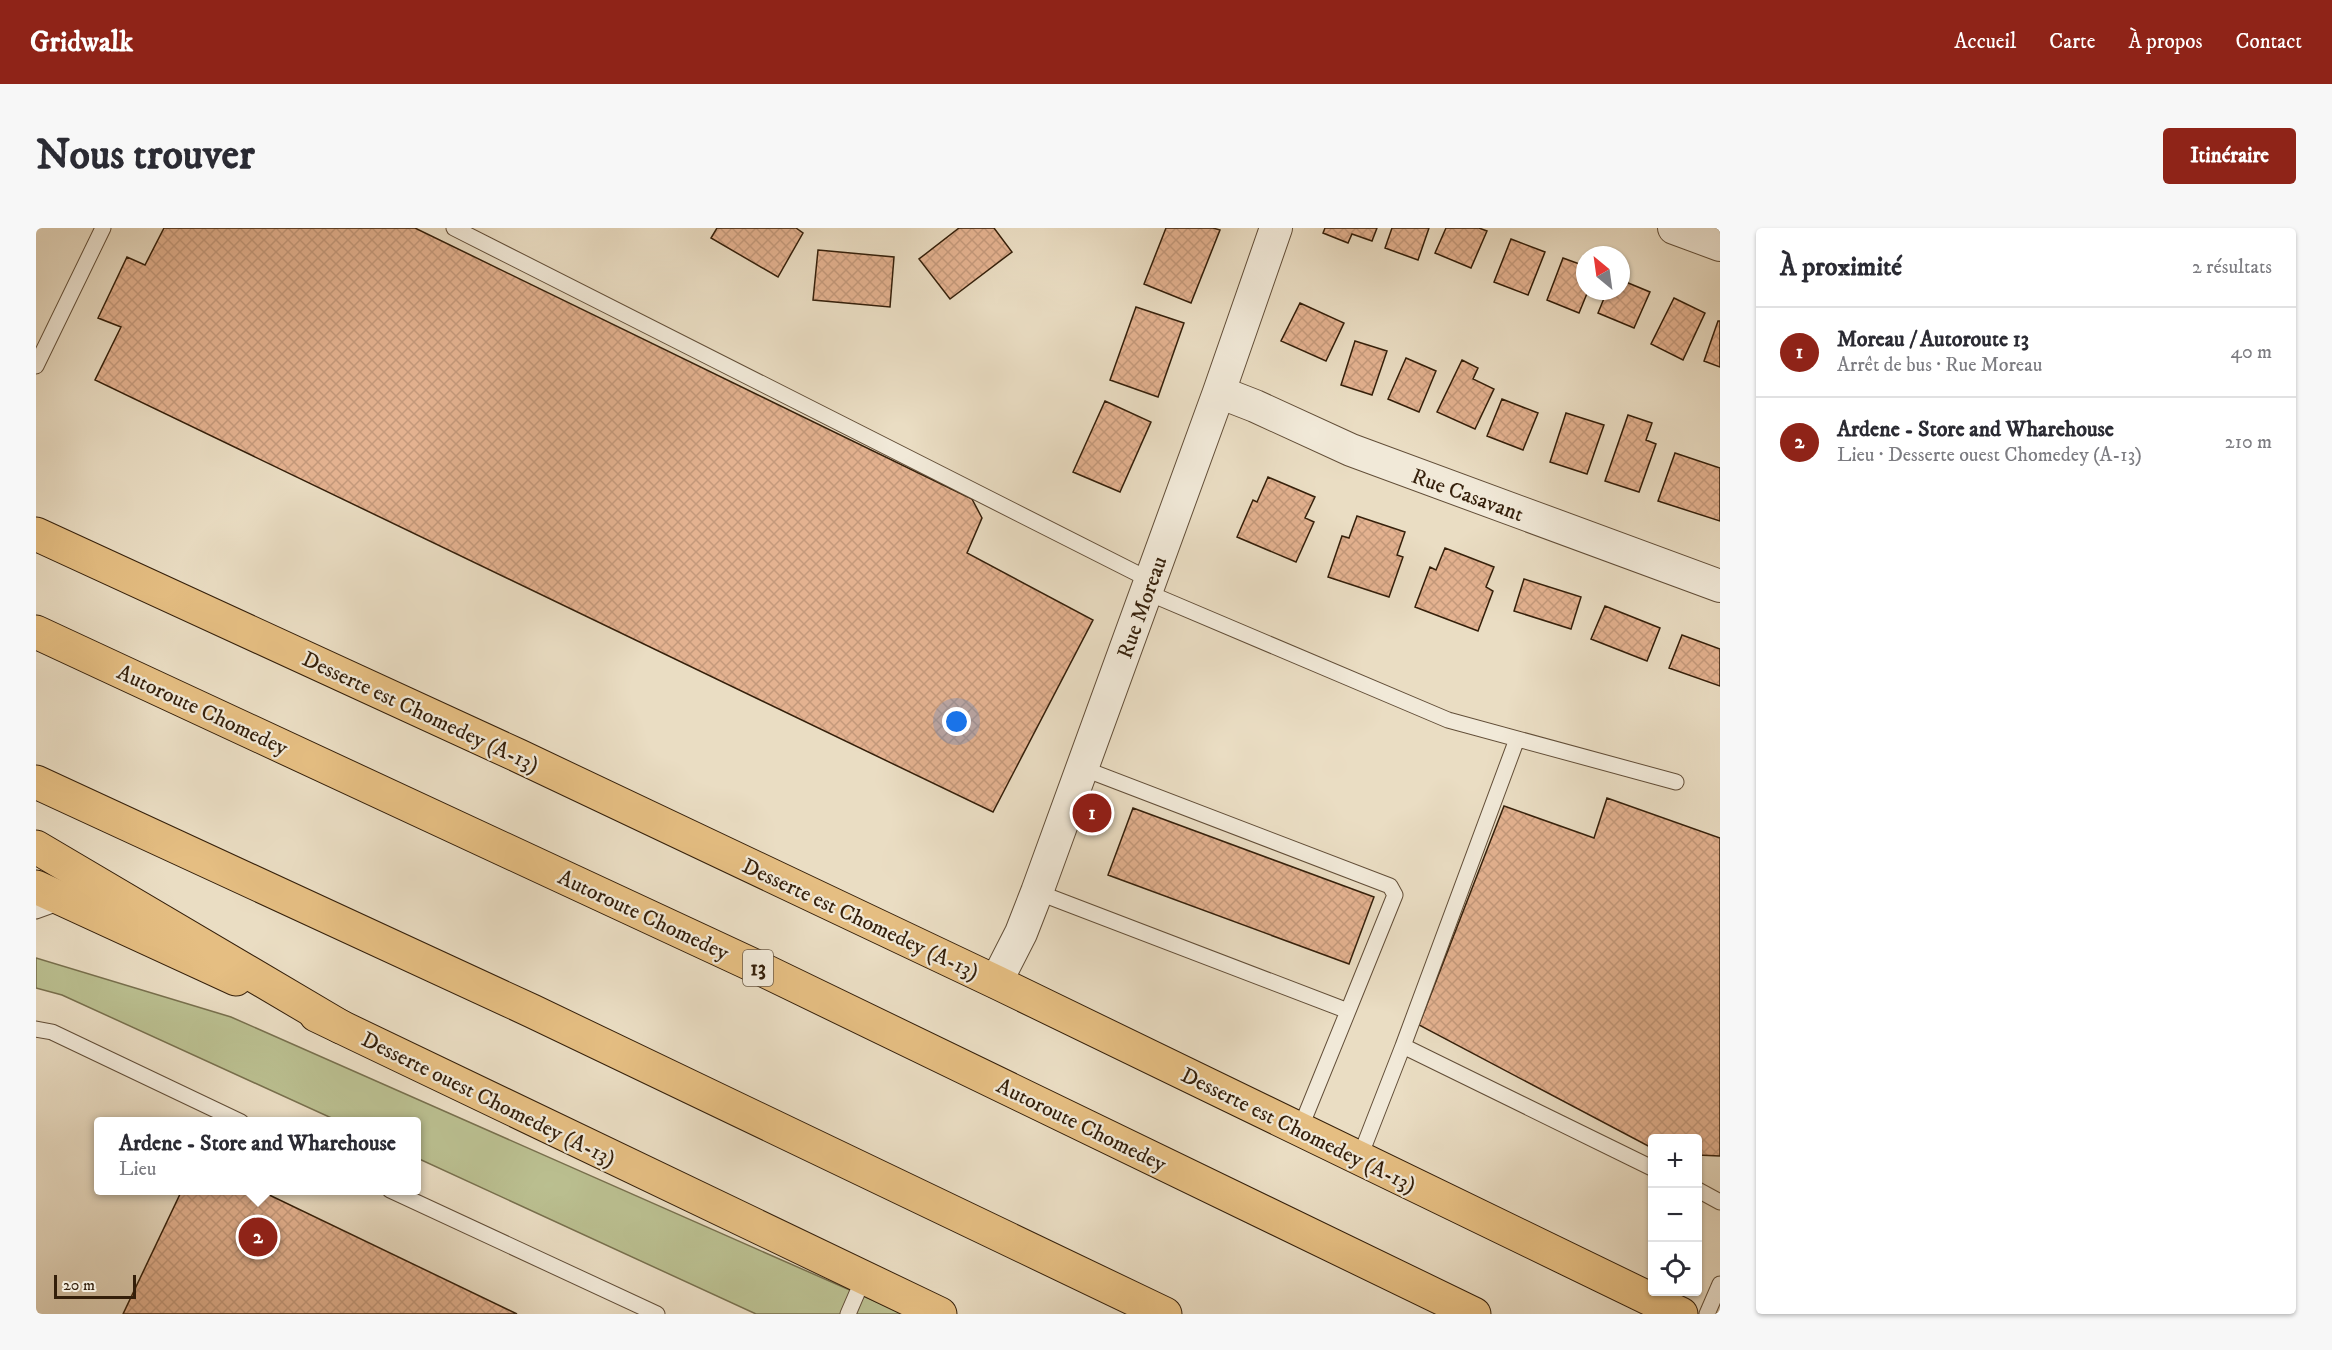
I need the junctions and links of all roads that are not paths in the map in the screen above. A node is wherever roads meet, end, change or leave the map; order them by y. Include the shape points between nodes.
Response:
1 (103, 228) edge
2 (454, 228) edge
3 (1276, 228) edge
4 (1674, 228) edge
5 (1720, 245) edge
6 (36, 366) edge
7 (1219, 392) junction
8 (36, 534) edge
9 (1148, 586) junction
10 (1720, 586) edge
11 (36, 632) edge
12 (1517, 739) junction
13 (1082, 768) junction
14 (36, 782) edge
15 (1676, 782) dead end
16 (36, 847) edge
17 (36, 887) edge
18 (1037, 892) junction
19 (51, 906) edge
20 (996, 982) junction
21 (1348, 1011) junction
22 (341, 1027) junction
23 (36, 1029) edge
24 (1403, 1046) junction
25 (230, 1117) edge
26 (1300, 1129) junction
27 (1359, 1159) junction
28 (1648, 1166) edge
29 (1702, 1193) edge
30 (399, 1195) edge
31 (1720, 1202) edge
32 (864, 1278) junction
33 (1720, 1284) edge
34 (657, 1314) edge
35 (848, 1314) edge
36 (940, 1314) edge
37 (1165, 1314) edge
38 (1474, 1314) edge
39 (1681, 1314) edge
40 (1707, 1314) edge

1 - 6 lane
2 - 9 lane
3 - 7 street, Rue Moreau
4 - 5 street
7 - 9 street, Rue Moreau
7 - 10 street, Rue Casavant via 1351,450
8 - 20 main road, Desserte est Chomedey (A-13) via 519,756
9 - 12 lane via 1448,720
9 - 13 street, Rue Moreau
11 - 38 main road, Autoroute Chomedey / 13 via 757,967
12 - 15 lane
12 - 24 lane
13 - 18 street, Rue Moreau
13 - 21 lane via 1390,886 1395,896
14 - 37 main road via 521,1006
16 - 22 main road
17 - 19 main road, Desserte ouest Chomedey (A-13)
18 - 20 street, Rue Moreau
18 - 21 lane
19 - 22 main road, Desserte ouest Chomedey (A-13)
20 - 26 main road, Desserte est Chomedey (A-13)
21 - 26 lane
22 - 32 main road, Desserte ouest Chomedey (A-13)
23 - 25 lane via 52,1032
24 - 27 lane
24 - 28 lane
26 - 27 main road, Desserte est Chomedey (A-13)
27 - 39 main road, Desserte est Chomedey (A-13)
29 - 31 lane
30 - 34 lane
32 - 35 lane
32 - 36 main road, Desserte ouest Chomedey (A-13)
33 - 40 lane

